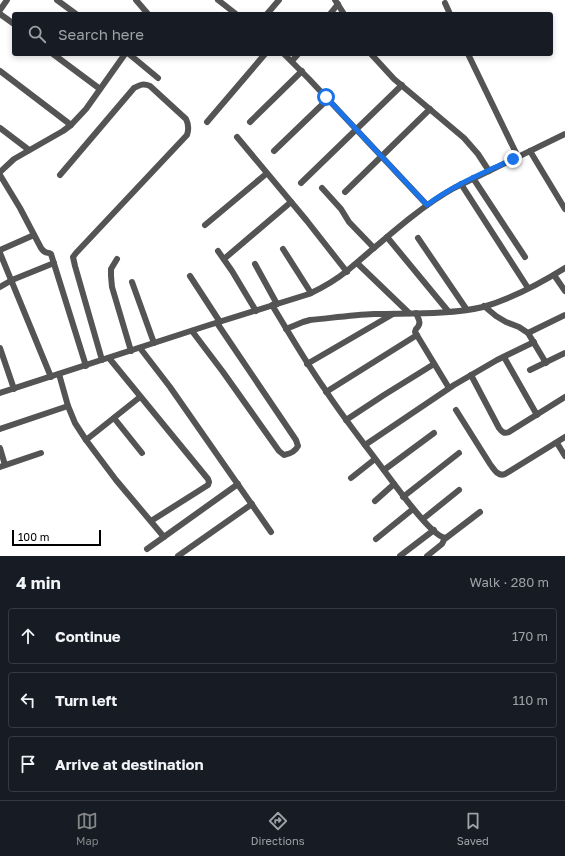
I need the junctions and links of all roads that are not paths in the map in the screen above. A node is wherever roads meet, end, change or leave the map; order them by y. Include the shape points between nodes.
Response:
1 (7, 0) edge
2 (57, 0) edge
3 (137, 0) edge
4 (218, 0) edge
5 (279, 0) edge
6 (337, 2) edge
7 (445, 3) dead end
8 (0, 10) edge
9 (73, 12) edge
10 (146, 12) edge
11 (233, 12) edge
12 (269, 12) edge
13 (331, 12) edge
14 (343, 12) edge
15 (449, 12) edge
16 (0, 14) edge
17 (12, 23) edge
18 (56, 56) edge
19 (124, 56) edge
20 (131, 56) edge
21 (263, 56) edge
22 (286, 56) edge
23 (296, 56) edge
24 (373, 56) edge
25 (469, 56) edge
26 (292, 61) junction
27 (0, 71) edge
28 (302, 71) junction
29 (158, 78) dead end
30 (402, 86) junction
31 (100, 89) junction
32 (328, 99) junction
33 (430, 109) junction
34 (207, 122) dead end
35 (250, 122) dead end
36 (72, 125) junction
37 (0, 128) edge
38 (357, 130) junction
39 (565, 134) edge
40 (237, 137) dead end
41 (29, 150) junction
42 (274, 151) dead end
43 (530, 151) junction
44 (382, 156) junction
45 (518, 157) junction
46 (489, 171) junction
47 (0, 172) edge
48 (266, 174) junction
49 (0, 175) edge
50 (60, 175) dead end
51 (474, 178) junction
52 (300, 183) dead end
53 (462, 184) junction
54 (322, 188) dead end
55 (345, 192) dead end
56 (291, 202) junction
57 (427, 205) junction
58 (565, 209) edge
59 (205, 225) dead end
60 (34, 235) junction
61 (388, 237) junction
62 (418, 238) dead end
63 (374, 248) junction
64 (283, 249) dead end
65 (218, 251) dead end
66 (0, 252) edge
67 (525, 257) dead end
68 (117, 259) dead end
69 (224, 259) junction
70 (54, 263) junction
71 (357, 263) junction
72 (255, 264) dead end
73 (565, 268) edge
74 (347, 272) junction
75 (554, 274) junction
76 (190, 276) dead end
77 (12, 280) junction
78 (132, 282) dead end
79 (0, 287) edge
80 (528, 288) junction
81 (565, 291) edge
82 (311, 293) junction
83 (275, 305) junction
84 (484, 306) junction
85 (256, 310) junction
86 (468, 310) junction
87 (448, 311) junction
88 (413, 313) junction
89 (395, 314) junction
90 (565, 315) edge
91 (218, 322) junction
92 (286, 329) junction
93 (192, 331) junction
94 (528, 333) junction
95 (417, 335) junction
96 (534, 342) junction
97 (154, 344) junction
98 (0, 348) edge
99 (140, 348) junction
100 (131, 351) junction
101 (565, 353) edge
102 (504, 357) junction
103 (109, 358) junction
104 (102, 360) junction
105 (546, 362) junction
106 (307, 364) junction
107 (434, 364) junction
108 (86, 366) junction
109 (530, 370) dead end
110 (59, 374) junction
111 (471, 375) junction
112 (50, 377) junction
113 (449, 388) junction
114 (14, 389) junction
115 (326, 392) junction
116 (0, 394) edge
117 (140, 397) junction
118 (565, 397) edge
119 (68, 406) junction
120 (456, 410) dead end
121 (537, 415) junction
122 (114, 418) junction
123 (346, 420) junction
124 (0, 429) edge
125 (434, 434) dead end
126 (565, 437) edge
127 (86, 440) junction
128 (557, 442) junction
129 (365, 445) junction
130 (0, 448) edge
131 (41, 453) dead end
132 (142, 453) dead end
133 (459, 453) dead end
134 (565, 456) edge
135 (375, 459) junction
136 (3, 466) edge
137 (384, 470) junction
138 (351, 478) dead end
139 (238, 484) junction
140 (394, 484) junction
141 (460, 490) dead end
142 (403, 497) junction
143 (375, 501) dead end
144 (252, 504) junction
145 (413, 509) junction
146 (480, 512) dead end
147 (423, 519) junction
148 (151, 521) junction
149 (434, 530) junction
150 (271, 532) dead end
151 (164, 537) junction
152 (445, 538) junction
153 (376, 539) dead end
154 (147, 549) dead end
155 (178, 556) edge
156 (400, 556) edge
157 (427, 556) edge

1 - 8 street
2 - 9 street
3 - 10 street
4 - 11 street
5 - 12 street
6 - 13 street
6 - 14 street
7 - 15 street
16 - 17 street
18 - 31 street
19 - 31 street
20 - 29 street
21 - 34 street
22 - 26 street
23 - 26 street
24 - 30 street
25 - 45 street
26 - 28 street
27 - 36 street
28 - 32 street
28 - 35 street
30 - 33 street
30 - 38 street
31 - 36 street
32 - 38 street
32 - 42 street
33 - 44 street
33 - 46 street via 464,138
36 - 41 street
37 - 41 street
38 - 44 street
38 - 52 street
39 - 43 street
40 - 48 street
41 - 47 street
43 - 45 street
43 - 58 street
44 - 55 street
44 - 57 street
45 - 46 street
46 - 51 street
48 - 56 street
48 - 59 street
49 - 60 street
50 - 104 street via 134,88 140,85 150,86 186,119 189,125 187,135 73,257
51 - 53 street
51 - 67 street
53 - 57 street
53 - 80 street
54 - 63 street
56 - 69 street
56 - 74 street
57 - 61 street
60 - 66 street
60 - 70 street via 44,252 51,254
61 - 63 street
61 - 87 street
62 - 86 street
63 - 71 street
64 - 82 street
65 - 69 street
66 - 77 street
68 - 100 street via 110,276
69 - 85 street
70 - 77 street
70 - 108 street
71 - 74 street
71 - 88 street
72 - 83 street
73 - 75 street
74 - 82 street
75 - 80 street
75 - 81 street
76 - 91 street
77 - 79 street
77 - 112 street
78 - 97 street
80 - 84 street via 514,296
82 - 83 street
83 - 85 street
83 - 92 street
84 - 86 street
84 - 94 street via 496,316
85 - 91 street
86 - 87 street
87 - 88 street
88 - 89 street
88 - 95 street via 420,324 416,329
89 - 92 street via 310,320
89 - 106 street
90 - 94 street
91 - 93 street
91 - 93 street via 296,440 298,446 293,452 284,455 279,451
92 - 106 street
93 - 97 street
94 - 96 street
95 - 107 street
95 - 115 street
96 - 102 street
96 - 105 street
97 - 99 street
98 - 114 street
99 - 100 street
99 - 139 street
100 - 103 street
101 - 105 street
102 - 111 street
102 - 121 street
103 - 104 street
103 - 117 street
104 - 108 street
105 - 109 street
106 - 115 street
107 - 113 street
107 - 123 street
108 - 110 street
110 - 112 street
110 - 119 street
111 - 113 street
111 - 121 street via 502,432 509,432
112 - 114 street
113 - 129 street
114 - 116 street
115 - 123 street
117 - 122 street
117 - 148 street via 209,482
118 - 121 street
119 - 124 street
119 - 127 street
120 - 128 street via 490,464 496,472 503,475
122 - 127 street
122 - 132 street
123 - 129 street
125 - 137 street
126 - 128 street
127 - 148 street
128 - 134 street
129 - 135 street
130 - 136 street
131 - 136 street
133 - 142 street
135 - 137 street
135 - 138 street
137 - 140 street
139 - 144 street
139 - 151 street
140 - 142 street
140 - 143 street
141 - 147 street
142 - 145 street
144 - 150 street
144 - 155 street
145 - 147 street
145 - 153 street
146 - 152 street
147 - 149 street
148 - 151 street
149 - 152 street
149 - 156 street
151 - 154 street
152 - 157 street via 442,544

